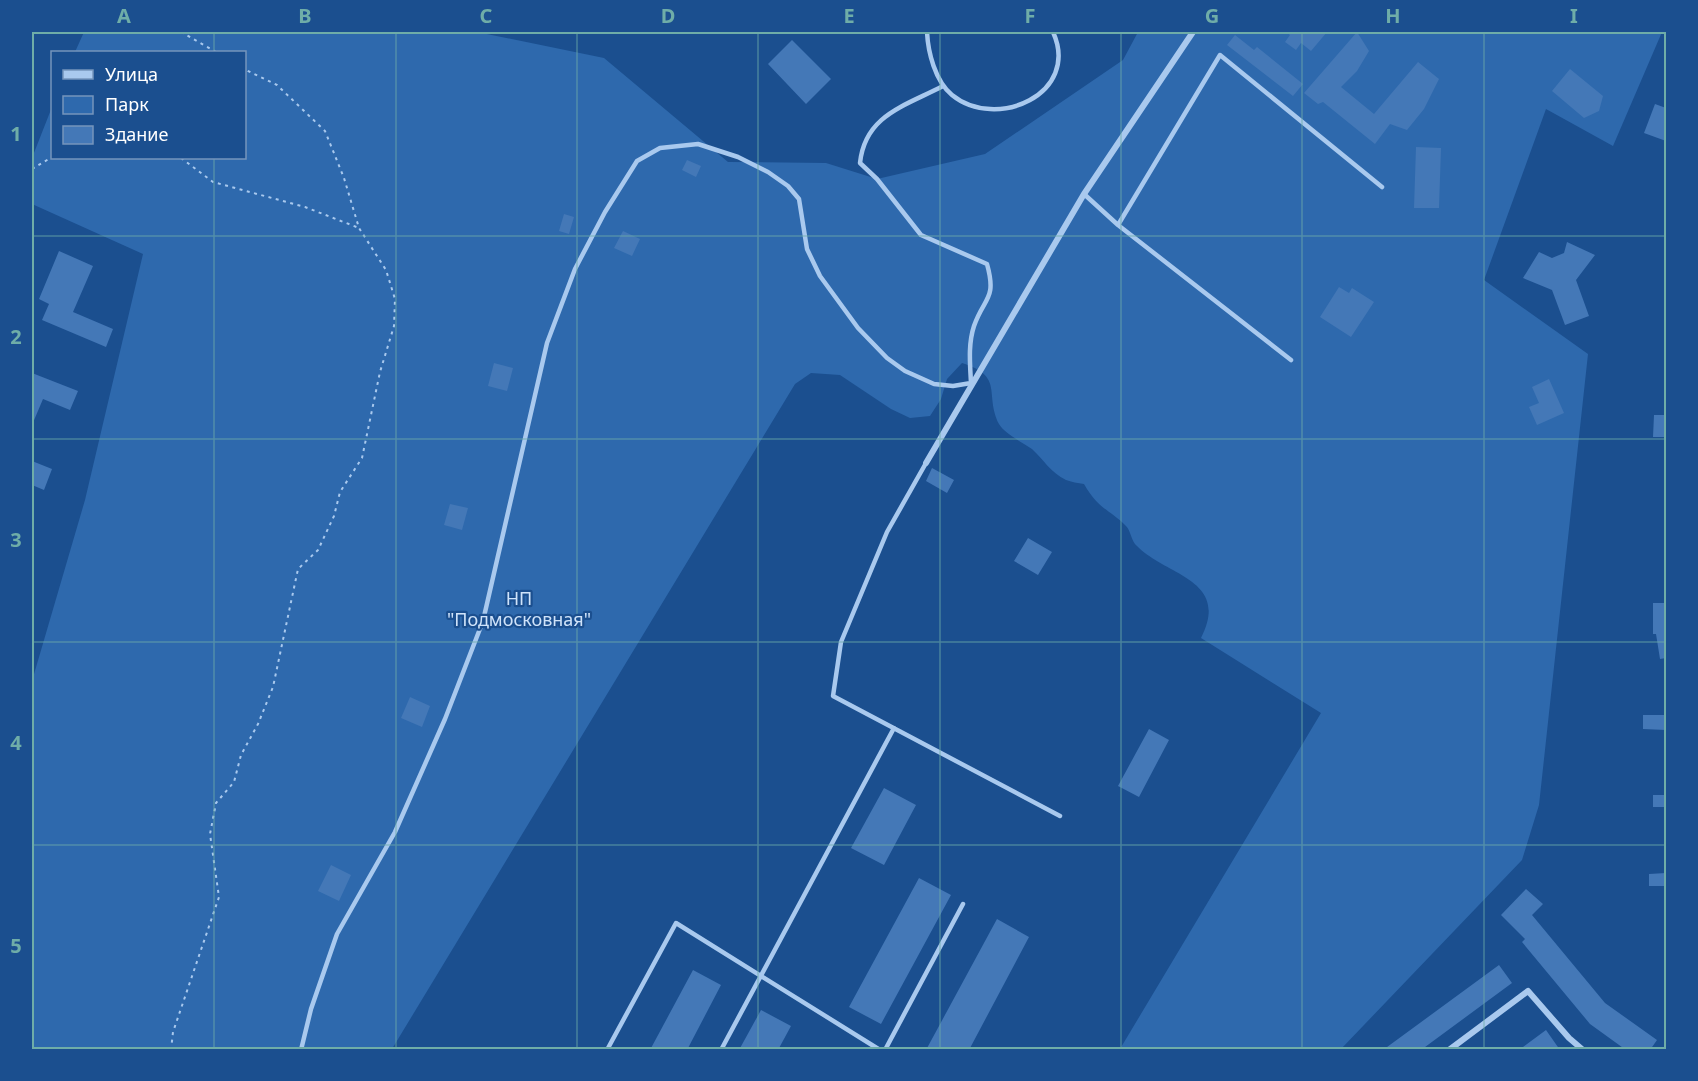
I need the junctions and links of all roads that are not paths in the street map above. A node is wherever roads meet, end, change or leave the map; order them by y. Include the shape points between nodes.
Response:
1 (927, 32) edge
2 (1053, 32) edge
3 (1193, 32) edge
4 (944, 86) junction
5 (1382, 187) dead end
6 (1084, 194) junction
7 (1118, 225) junction
8 (1291, 360) dead end
9 (971, 383) junction
10 (926, 463) joint
11 (894, 728) junction
12 (1060, 816) dead end
13 (963, 904) dead end
14 (760, 977) junction
15 (302, 1050) edge
16 (607, 1050) edge
17 (721, 1050) edge
18 (880, 1050) edge
19 (885, 1050) edge
20 (1449, 1050) edge
21 (1583, 1050) edge

1 - 4 lane via 932,61
2 - 4 lane via 1057,40 1056,70 1050,85 1029,102 1011,107 977,106 954,96
3 - 6 street
4 - 9 lane via 892,112 871,128 862,146 860,163 921,235 987,264 991,281 989,299 974,324
5 - 7 lane via 1220,55
6 - 7 lane
6 - 9 street
7 - 8 lane
9 - 10 street
9 - 15 lane via 934,384 904,371 858,328 820,276 807,249 799,199 768,172 698,144 660,148 637,161 575,269 546,343 483,621 395,832 337,934 310,1009
10 - 11 lane via 887,532 841,642 833,696
11 - 12 lane
11 - 14 lane
13 - 19 lane
14 - 16 lane via 676,923
14 - 17 lane
14 - 18 lane
20 - 21 street via 1528,991

